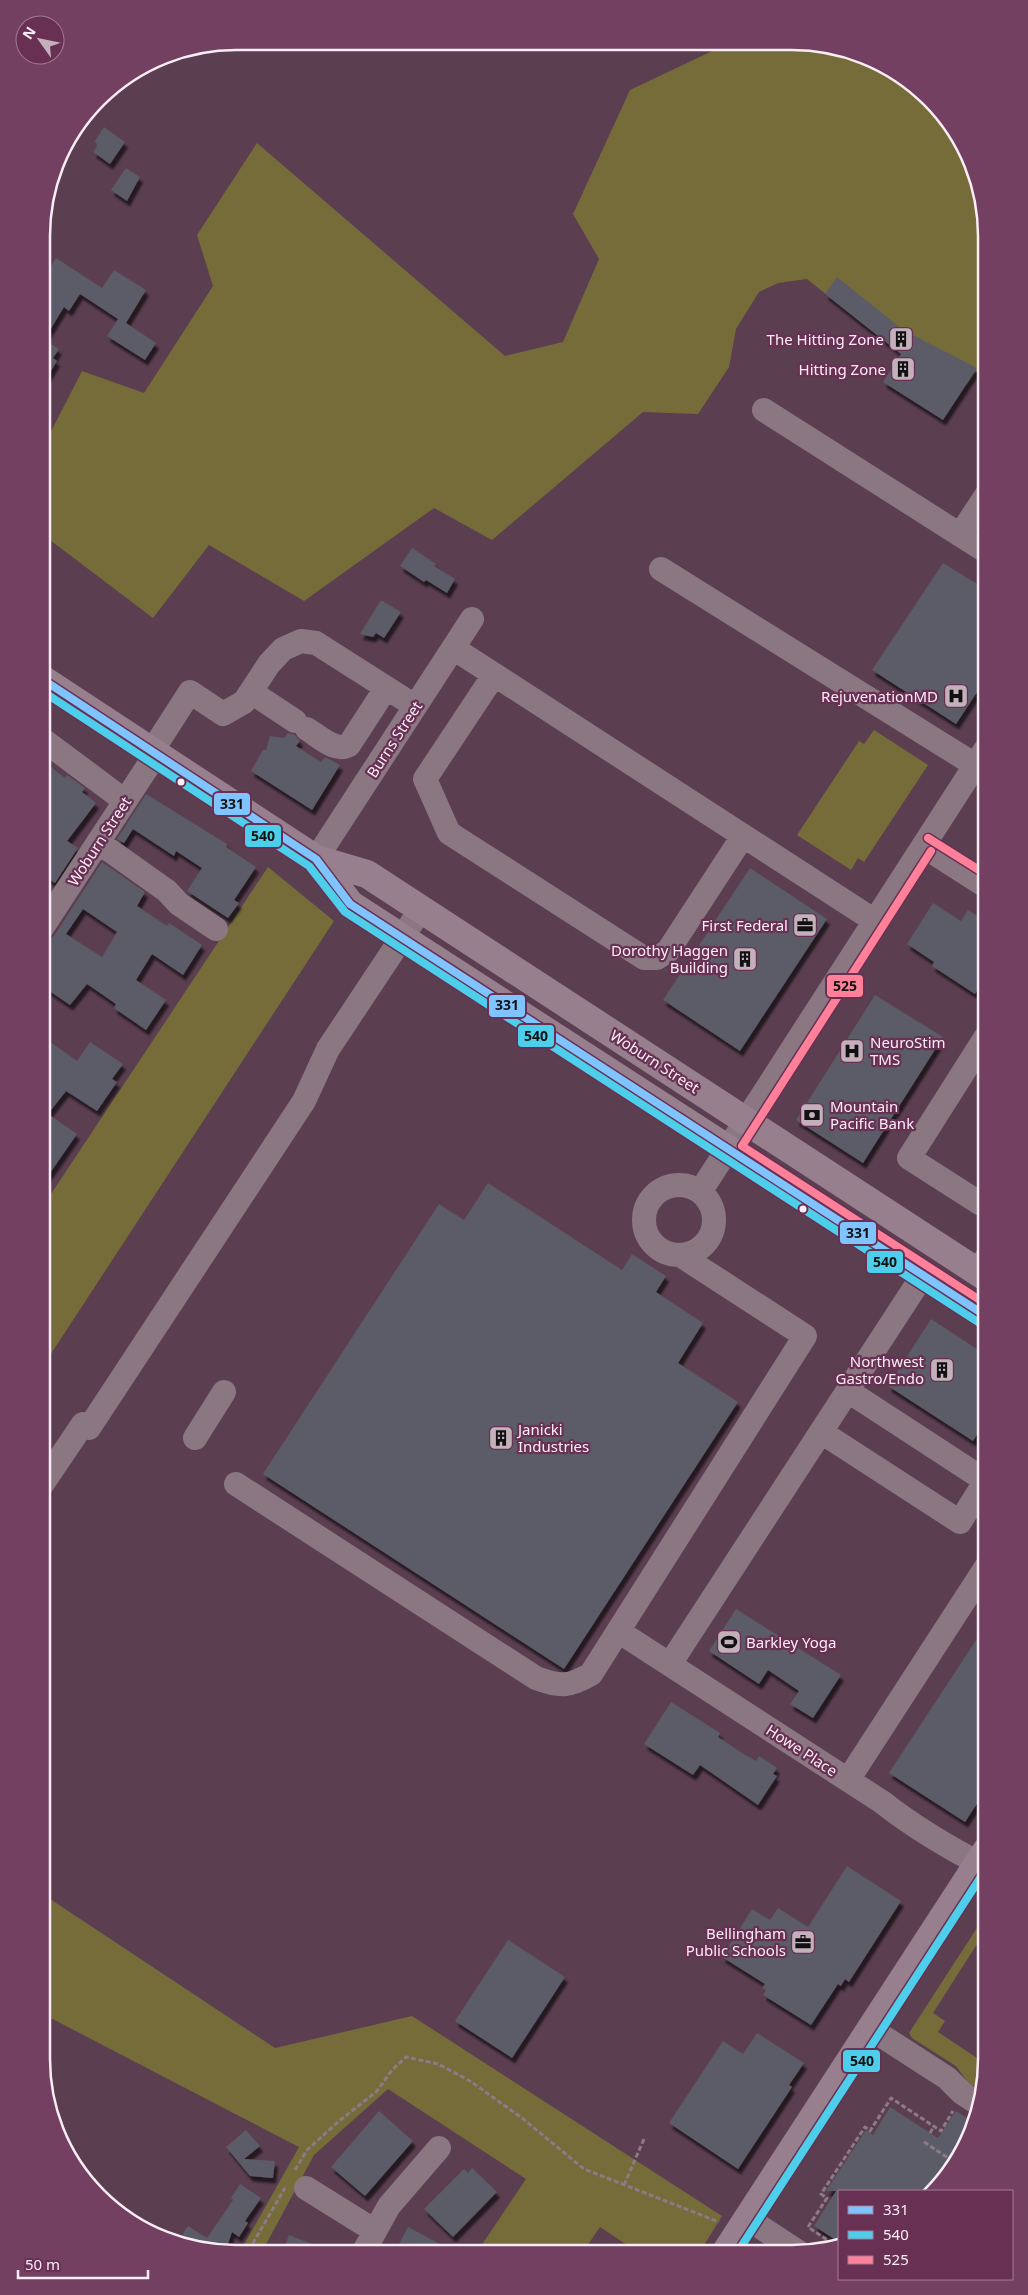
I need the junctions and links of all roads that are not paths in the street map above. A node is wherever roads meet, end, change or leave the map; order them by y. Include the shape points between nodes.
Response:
1 (764, 410) dead end
2 (978, 508) edge
3 (960, 535) junction
4 (978, 546) edge
5 (661, 569) dead end
6 (472, 619) dead end
7 (453, 648) junction
8 (494, 675) junction
9 (50, 684) edge
10 (386, 688) junction
11 (250, 692) junction
12 (415, 706) junction
13 (50, 745) edge
14 (154, 752) junction
15 (978, 754) edge
16 (978, 761) edge
17 (125, 801) junction
18 (743, 836) junction
19 (98, 842) junction
20 (923, 846) junction
21 (316, 859) junction
22 (978, 881) edge
23 (421, 909) junction
24 (50, 910) edge
25 (875, 921) junction
26 (216, 929) dead end
27 (402, 938) junction
28 (978, 1048) edge
29 (746, 1121) junction
30 (728, 1149) junction
31 (700, 1192) junction
32 (978, 1202) edge
33 (680, 1255) junction
34 (978, 1266) edge
35 (923, 1275) junction
36 (978, 1311) edge
37 (848, 1391) junction
38 (224, 1392) dead end
39 (821, 1432) junction
40 (195, 1438) dead end
41 (50, 1474) edge
42 (978, 1476) edge
43 (236, 1484) dead end
44 (978, 1494) edge
45 (978, 1594) edge
46 (618, 1631) junction
47 (670, 1664) junction
48 (848, 1780) junction
49 (978, 1857) edge
50 (978, 1869) edge
51 (871, 2029) junction
52 (973, 2100) edge
53 (439, 2148) dead end
54 (296, 2181) road end
55 (748, 2219) junction
56 (370, 2241) edge
57 (730, 2245) edge
58 (788, 2245) edge

1 - 3 street
2 - 3 street
3 - 4 street
5 - 15 street
6 - 7 street, Burns Street
7 - 8 street
7 - 12 street, Burns Street
8 - 18 street
8 - 18 street via 425,779 449,833 644,958 657,958 668,952
9 - 14 main road, Woburn Street
10 - 11 street via 316,644 301,641 283,649
10 - 11 street via 349,745 343,748 336,748
10 - 12 street
11 - 14 street via 244,702 223,714 190,692
12 - 21 street, Burns Street
13 - 17 street
14 - 17 street, Woburn Street
14 - 21 main road, Woburn Street
16 - 20 street
17 - 19 street, Woburn Street
18 - 25 street
19 - 24 street, Woburn Street
19 - 26 street
20 - 22 street
20 - 25 street
21 - 23 main road, Woburn Street via 367,874
21 - 27 main road, Woburn Street via 350,904
23 - 27 street
23 - 29 main road, Woburn Street
25 - 29 street
27 - 30 main road, Woburn Street
27 - 41 street via 328,1049 304,1101 86,1426
28 - 32 street via 908,1158
29 - 30 street
29 - 34 main road, Woburn Street
30 - 31 street
30 - 35 main road, Woburn Street
31 - 33 street via 712,1209 712,1230 700,1247
31 - 33 street via 690,1186 668,1186 658,1191 645,1210 646,1233 652,1242 664,1251
33 - 46 street via 805,1336
35 - 36 main road, Woburn Street
35 - 37 street
37 - 39 street
37 - 42 street
38 - 40 street
39 - 44 street via 960,1522
39 - 47 street
43 - 46 street via 536,1678 555,1685 575,1684 591,1674
45 - 48 street
46 - 47 street, Howe Place
47 - 48 street, Howe Place
48 - 49 street, Howe Place via 922,1831
50 - 51 main road
51 - 52 street via 947,2078
51 - 55 main road
53 - 56 street via 389,2206
54 - 56 street
55 - 57 main road
55 - 58 street

